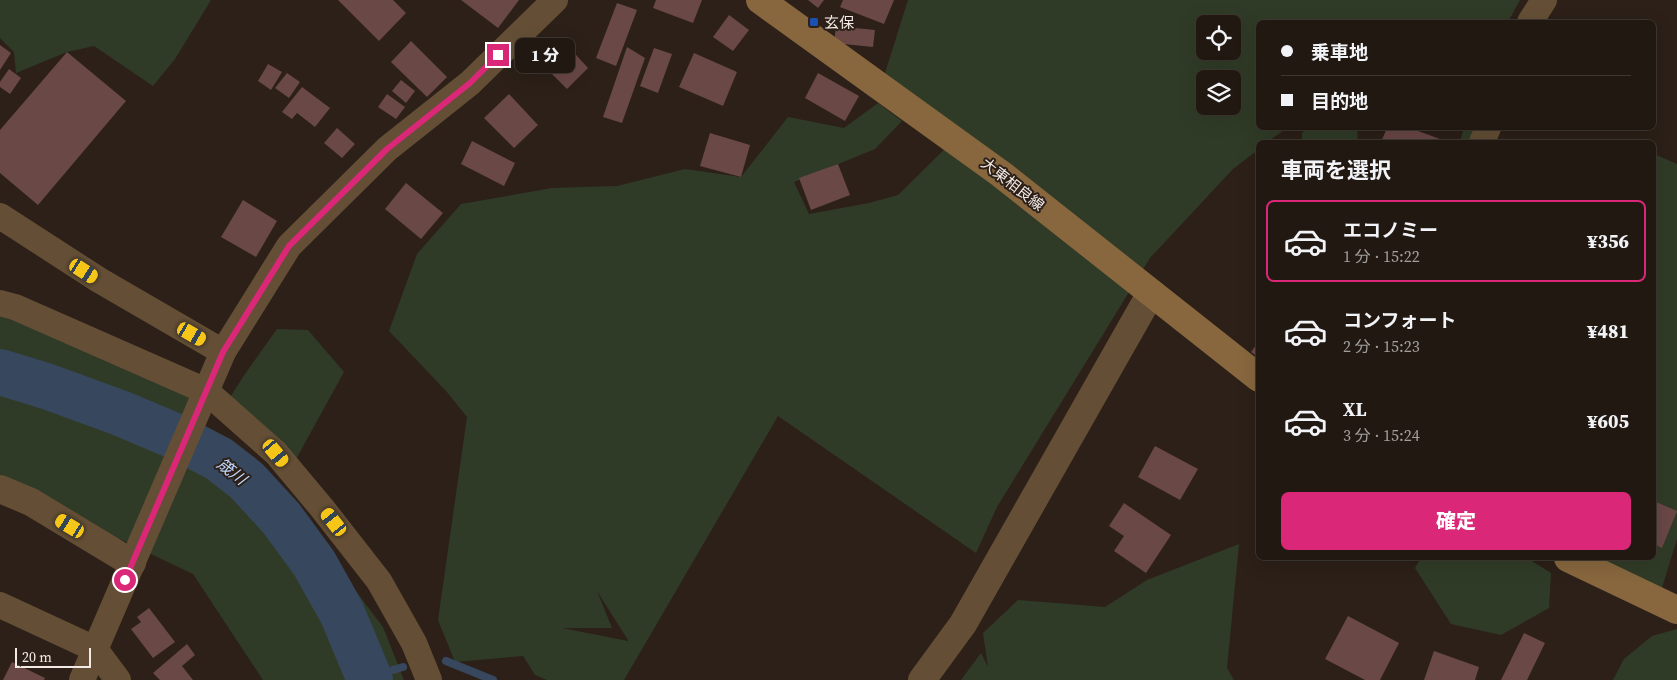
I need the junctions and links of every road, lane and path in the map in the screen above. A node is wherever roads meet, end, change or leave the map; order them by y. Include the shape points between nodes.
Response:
1 (554, 0) edge
2 (760, 0) edge
3 (1544, 0) edge
4 (1531, 20) edge
5 (0, 216) edge
6 (1151, 293) junction
7 (0, 303) edge
8 (223, 352) junction
9 (1256, 376) edge
10 (202, 400) junction
11 (0, 489) edge
12 (134, 558) junction
13 (1572, 560) edge
14 (0, 605) edge
15 (1677, 610) edge
16 (95, 649) junction
17 (82, 680) edge
18 (118, 680) edge
19 (428, 680) edge
20 (922, 680) edge

1 - 8 street via 470,83 387,149 289,246
2 - 6 main road, 大東相良線 via 1001,174
3 - 4 street
5 - 8 street via 100,280
6 - 9 main road, 大東相良線
6 - 20 street via 963,624
7 - 10 street via 15,307
8 - 10 street
10 - 12 street
10 - 19 street via 276,453 322,508 379,581 414,643
11 - 12 street via 31,502
12 - 16 street
13 - 15 main road
14 - 16 street
16 - 17 street
16 - 18 street

